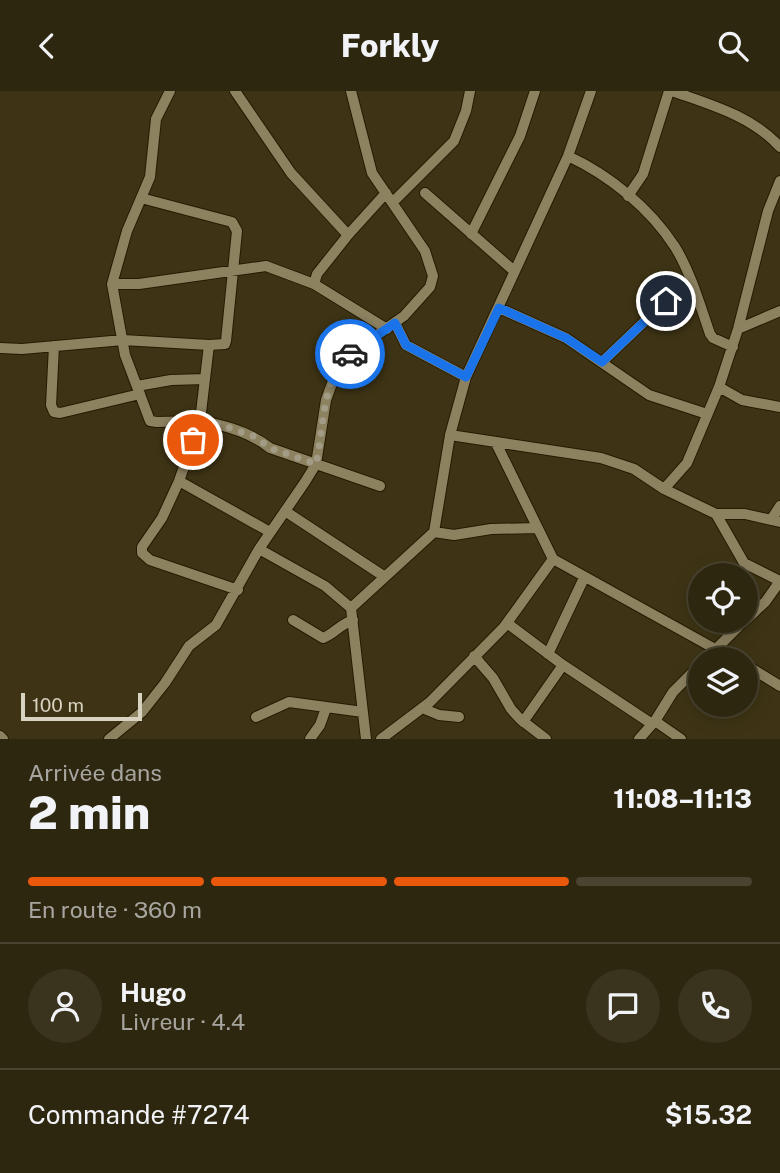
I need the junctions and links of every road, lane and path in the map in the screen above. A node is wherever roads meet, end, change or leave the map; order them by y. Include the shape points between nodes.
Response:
1 (170, 91) edge
2 (235, 91) edge
3 (351, 91) edge
4 (470, 91) edge
5 (536, 91) edge
6 (591, 91) edge
7 (671, 91) edge
8 (780, 147) edge
9 (568, 156) junction
10 (780, 181) edge
11 (425, 193) dead end
12 (628, 196) junction
13 (389, 197) junction
14 (141, 198) junction
15 (471, 234) junction
16 (348, 235) junction
17 (232, 270) junction
18 (513, 270) junction
19 (691, 282) junction
20 (112, 284) junction
21 (314, 284) junction
22 (499, 308) junction
23 (780, 311) edge
24 (391, 326) junction
25 (738, 329) junction
26 (123, 340) junction
27 (209, 345) junction
28 (54, 346) junction
29 (733, 347) junction
30 (0, 348) edge
31 (602, 362) junction
32 (466, 377) junction
33 (205, 379) junction
34 (719, 387) junction
35 (138, 390) junction
36 (780, 407) edge
37 (707, 414) junction
38 (200, 421) junction
39 (450, 435) junction
40 (496, 443) junction
41 (316, 464) junction
42 (179, 481) junction
43 (380, 486) dead end
44 (664, 489) junction
45 (780, 506) edge
46 (285, 511) junction
47 (716, 515) junction
48 (776, 521) edge
49 (538, 528) junction
50 (270, 532) junction
51 (434, 532) junction
52 (259, 549) junction
53 (553, 559) junction
54 (385, 577) junction
55 (584, 578) junction
56 (780, 581) edge
57 (238, 590) junction
58 (351, 608) junction
59 (758, 609) edge
60 (293, 620) dead end
61 (353, 620) junction
62 (507, 623) junction
63 (733, 633) edge
64 (708, 647) edge
65 (719, 647) edge
66 (548, 654) junction
67 (474, 656) junction
68 (563, 665) junction
69 (758, 672) edge
70 (688, 677) edge
71 (780, 685) edge
72 (326, 708) junction
73 (422, 708) junction
74 (363, 712) junction
75 (256, 717) dead end
76 (459, 717) dead end
77 (523, 722) junction
78 (653, 722) junction
79 (109, 739) edge
80 (310, 739) edge
81 (366, 739) edge
82 (381, 739) edge
83 (546, 739) edge
84 (639, 739) edge
85 (681, 739) edge

1 - 14 street via 156,119 150,177
2 - 16 street via 291,173
3 - 13 street via 372,173
4 - 13 street via 454,141
5 - 15 street via 520,135
6 - 9 street
7 - 8 street via 736,114
7 - 12 street via 643,174
9 - 12 street via 595,169
9 - 18 street
10 - 25 street
11 - 15 street
12 - 19 street via 655,220
13 - 16 street
13 - 24 street via 425,251 433,276 430,287
14 - 17 street via 232,222 237,231
14 - 20 street
15 - 18 street
16 - 21 street
17 - 20 street
17 - 21 street via 266,266
17 - 27 street via 225,344
18 - 22 street
19 - 29 street via 710,334
19 - 31 street
20 - 26 street
21 - 24 street
22 - 31 street via 566,338
22 - 32 street
23 - 25 street
24 - 32 street via 406,345
24 - 41 street via 339,364 326,400
25 - 29 street
26 - 27 street
26 - 28 street
26 - 35 street
27 - 33 street
28 - 30 street
28 - 35 street via 54,412
29 - 34 street
31 - 37 street via 649,395
32 - 39 street
33 - 35 street via 171,380
33 - 38 street
34 - 36 street via 742,400
34 - 37 street
35 - 38 street via 150,421
37 - 44 street via 687,463
38 - 41 street via 256,437 270,448
38 - 42 street
39 - 40 street
39 - 51 street
40 - 44 street via 601,458 634,469
40 - 49 street
41 - 43 street
41 - 46 street
42 - 50 street
42 - 57 street via 142,553 150,560
44 - 47 street
45 - 48 street
46 - 50 street
46 - 54 street
47 - 48 street via 745,514
47 - 56 street via 744,563
49 - 51 street via 454,535
49 - 53 street
50 - 52 street
51 - 54 street
52 - 57 street
52 - 58 street via 324,586
53 - 55 street
53 - 62 street
54 - 58 street
55 - 64 street
55 - 66 street
56 - 59 street
57 - 79 street via 216,625 180,656 142,712
58 - 61 street
60 - 61 street via 323,638
61 - 74 street
62 - 66 street
62 - 67 street
63 - 65 street
66 - 68 street
67 - 73 street
67 - 77 street
68 - 77 street
68 - 78 street
69 - 71 street
70 - 78 street
72 - 74 street
72 - 75 street via 289,702
72 - 80 street
73 - 76 street
73 - 82 street
74 - 81 street
77 - 83 street
78 - 84 street
78 - 85 street

